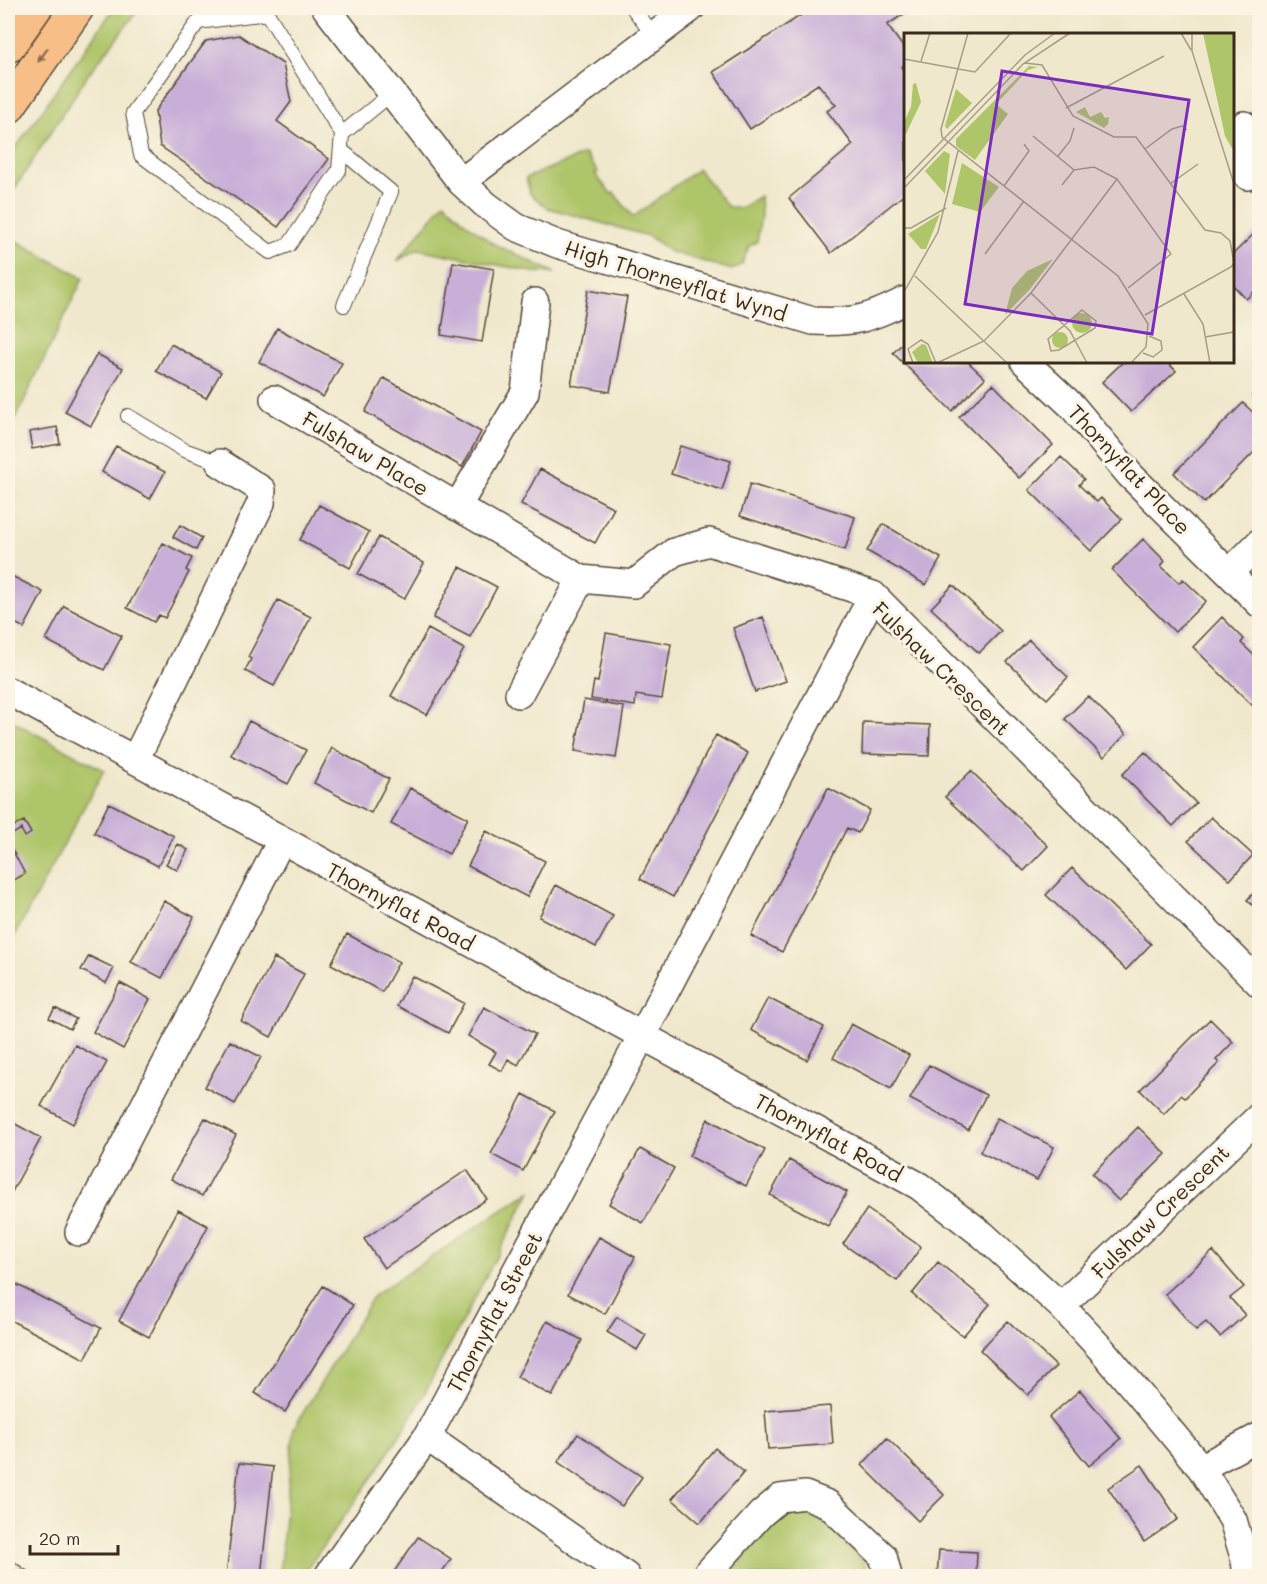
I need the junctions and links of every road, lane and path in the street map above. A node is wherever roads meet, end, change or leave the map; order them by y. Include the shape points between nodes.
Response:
1 (35, 8) edge
2 (77, 8) edge
3 (326, 8) edge
4 (633, 8) edge
5 (691, 8) edge
6 (654, 36) junction
7 (8, 46) edge
8 (392, 93) junction
9 (8, 107) edge
10 (1244, 125) dead end
11 (342, 134) junction
12 (341, 150) junction
13 (1247, 179) edge
14 (461, 182) junction
15 (904, 301) edge
16 (535, 302) dead end
17 (344, 305) dead end
18 (1030, 363) edge
19 (274, 399) dead end
20 (128, 416) dead end
21 (220, 463) joint
22 (457, 507) junction
23 (1260, 542) edge
24 (1228, 573) junction
25 (581, 579) junction
26 (873, 596) junction
27 (1260, 604) edge
28 (8, 691) edge
29 (519, 694) dead end
30 (135, 760) junction
31 (281, 841) junction
32 (1260, 984) edge
33 (642, 1036) junction
34 (1260, 1116) edge
35 (79, 1233) dead end
36 (1061, 1306) junction
37 (1260, 1436) edge
38 (427, 1437) junction
39 (1201, 1468) junction
40 (328, 1576) edge
41 (626, 1576) edge
42 (705, 1576) edge
43 (888, 1576) edge
44 (1247, 1576) edge

1 - 7 main road
2 -> 9 main road
3 - 8 street, High Thorneyflat Wynd
4 - 6 lane
5 - 6 street
6 - 14 street
8 - 11 lane
8 - 14 street, High Thorneyflat Wynd
10 - 13 street
11 - 12 lane
11 - 12 lane via 267,13 198,22 133,113 141,155 270,252 289,245 339,170
12 - 17 lane via 391,192
14 - 15 street, High Thorneyflat Wynd via 516,227 557,244 813,321 867,318
16 - 22 street via 525,392
18 - 24 street, Thornyflat Place via 1130,475
19 - 22 street, Fulshaw Place
20 - 21 lane via 184,450
21 - 30 street via 262,490 261,503
22 - 25 street, Fulshaw Place
23 - 24 street
24 - 27 street, Thornyflat Place
25 - 26 street, Fulshaw Place via 634,584 674,552 709,542
25 - 29 street
26 - 32 street, Fulshaw Crescent
26 - 33 street, Fulshaw Crescent
28 - 30 street, Thornyflat Road
30 - 31 street, Thornyflat Road
31 - 33 street, Thornyflat Road
31 - 35 street
33 - 36 street, Thornyflat Road via 919,1186 983,1235
33 - 38 street, Thornyflat Street
34 - 36 street, Fulshaw Crescent
36 - 39 street, Thornyflat Road
37 - 39 street
38 - 40 street, Thornyflat Street
38 - 41 street
39 - 44 street, Thornyflat Road via 1233,1520
42 - 43 street via 780,1498 805,1495 828,1504 883,1556

